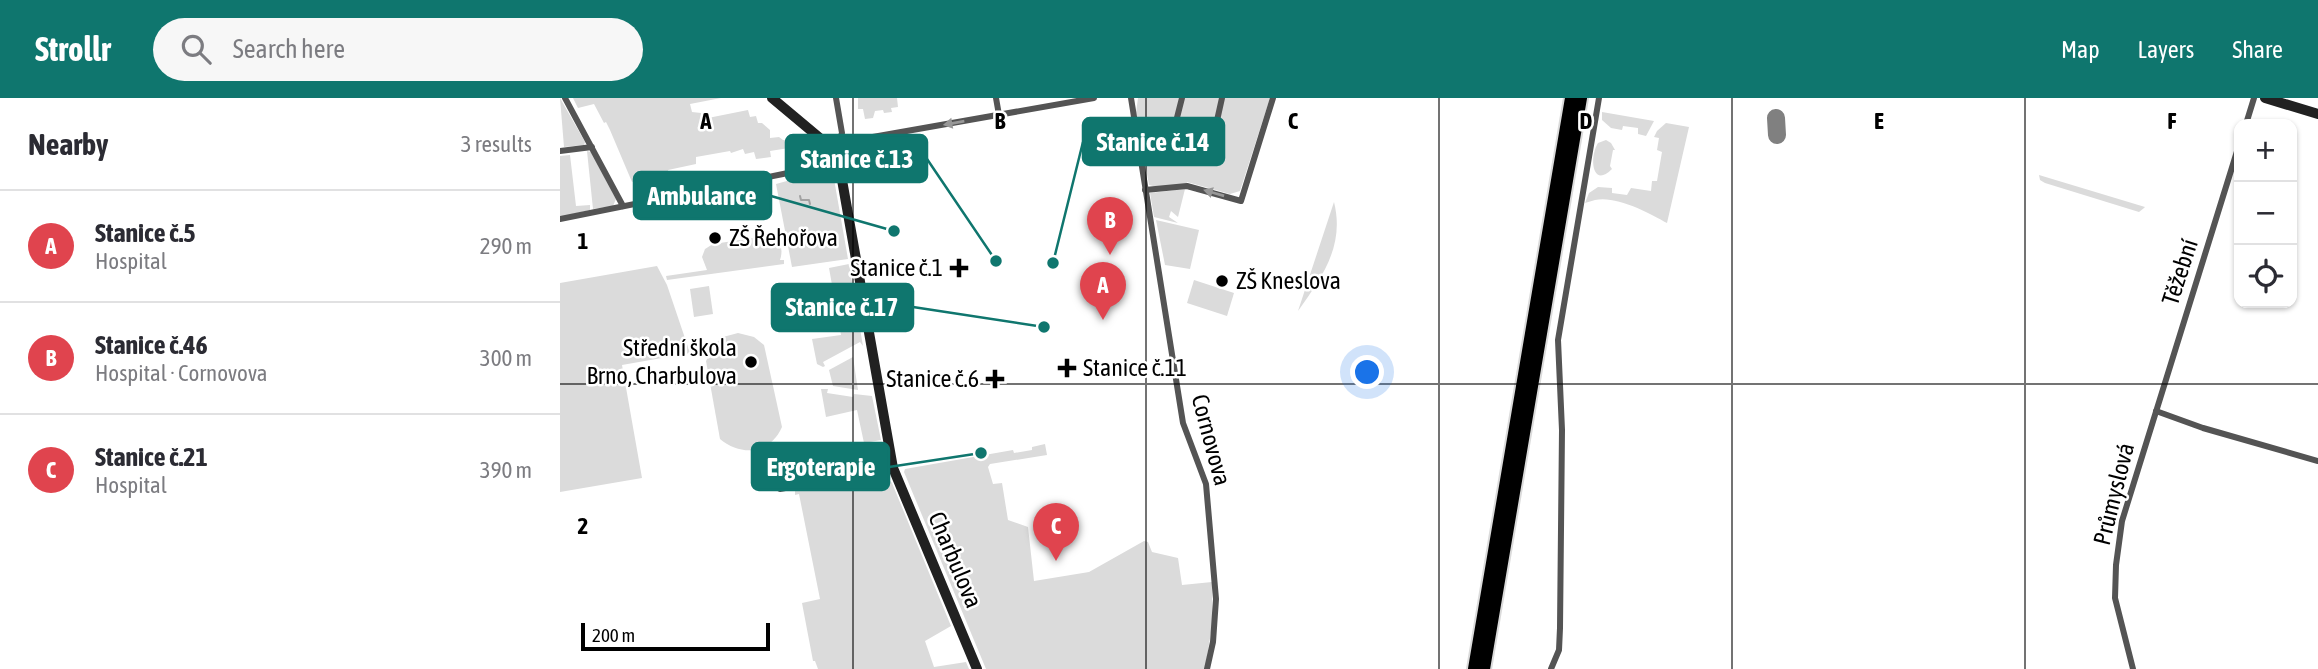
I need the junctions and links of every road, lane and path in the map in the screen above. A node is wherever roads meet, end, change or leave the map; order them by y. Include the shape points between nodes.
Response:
1 (565, 98) edge
2 (772, 98) edge
3 (836, 98) edge
4 (996, 98) edge
5 (1094, 98) edge
6 (1131, 98) edge
7 (1182, 98) edge
8 (1222, 98) edge
9 (1273, 98) edge
10 (1570, 98) edge
11 (1581, 98) edge
12 (1599, 98) edge
13 (2254, 98) edge
14 (2265, 98) edge
15 (2318, 114) edge
16 (999, 115) junction
17 (2248, 119) edge
18 (843, 143) junction
19 (1212, 143) dead end
20 (827, 144) junction
21 (592, 147) junction
22 (1169, 149) dead end
23 (560, 151) edge
24 (826, 156) junction
25 (2234, 161) edge
26 (839, 163) junction
27 (1145, 190) junction
28 (623, 206) junction
29 (560, 219) edge
30 (2156, 411) junction
31 (2318, 461) edge
32 (894, 468) junction
33 (780, 489) dead end
34 (977, 669) edge
35 (1207, 669) edge
36 (1474, 669) edge
37 (1484, 669) edge
38 (1551, 669) edge
39 (2133, 669) edge

1 - 21 street
2 - 20 street
3 - 18 street
4 - 16 street
5 - 16 street
6 - 27 street, Cornovova
7 - 22 street
8 - 19 street
9 -> 27 street via 1241,201 1187,186
10 - 36 highway
11 - 37 highway
12 - 38 street via 1558,331 1560,628 1559,650
13 - 17 street
14 - 15 street
16 -> 18 street
18 - 20 street
18 - 26 street via 847,156
20 - 24 street
21 - 23 street
21 - 28 street
24 - 26 street
24 - 28 street via 812,167
25 - 30 street, Těžební
26 - 32 street, Charbulova
27 - 35 street, Cornovova via 1183,423 1206,484 1216,599
28 - 29 street
30 - 31 street
30 - 39 street, Průmyslová via 2122,521 2116,565 2115,598
32 - 33 street
32 - 34 street, Charbulova

